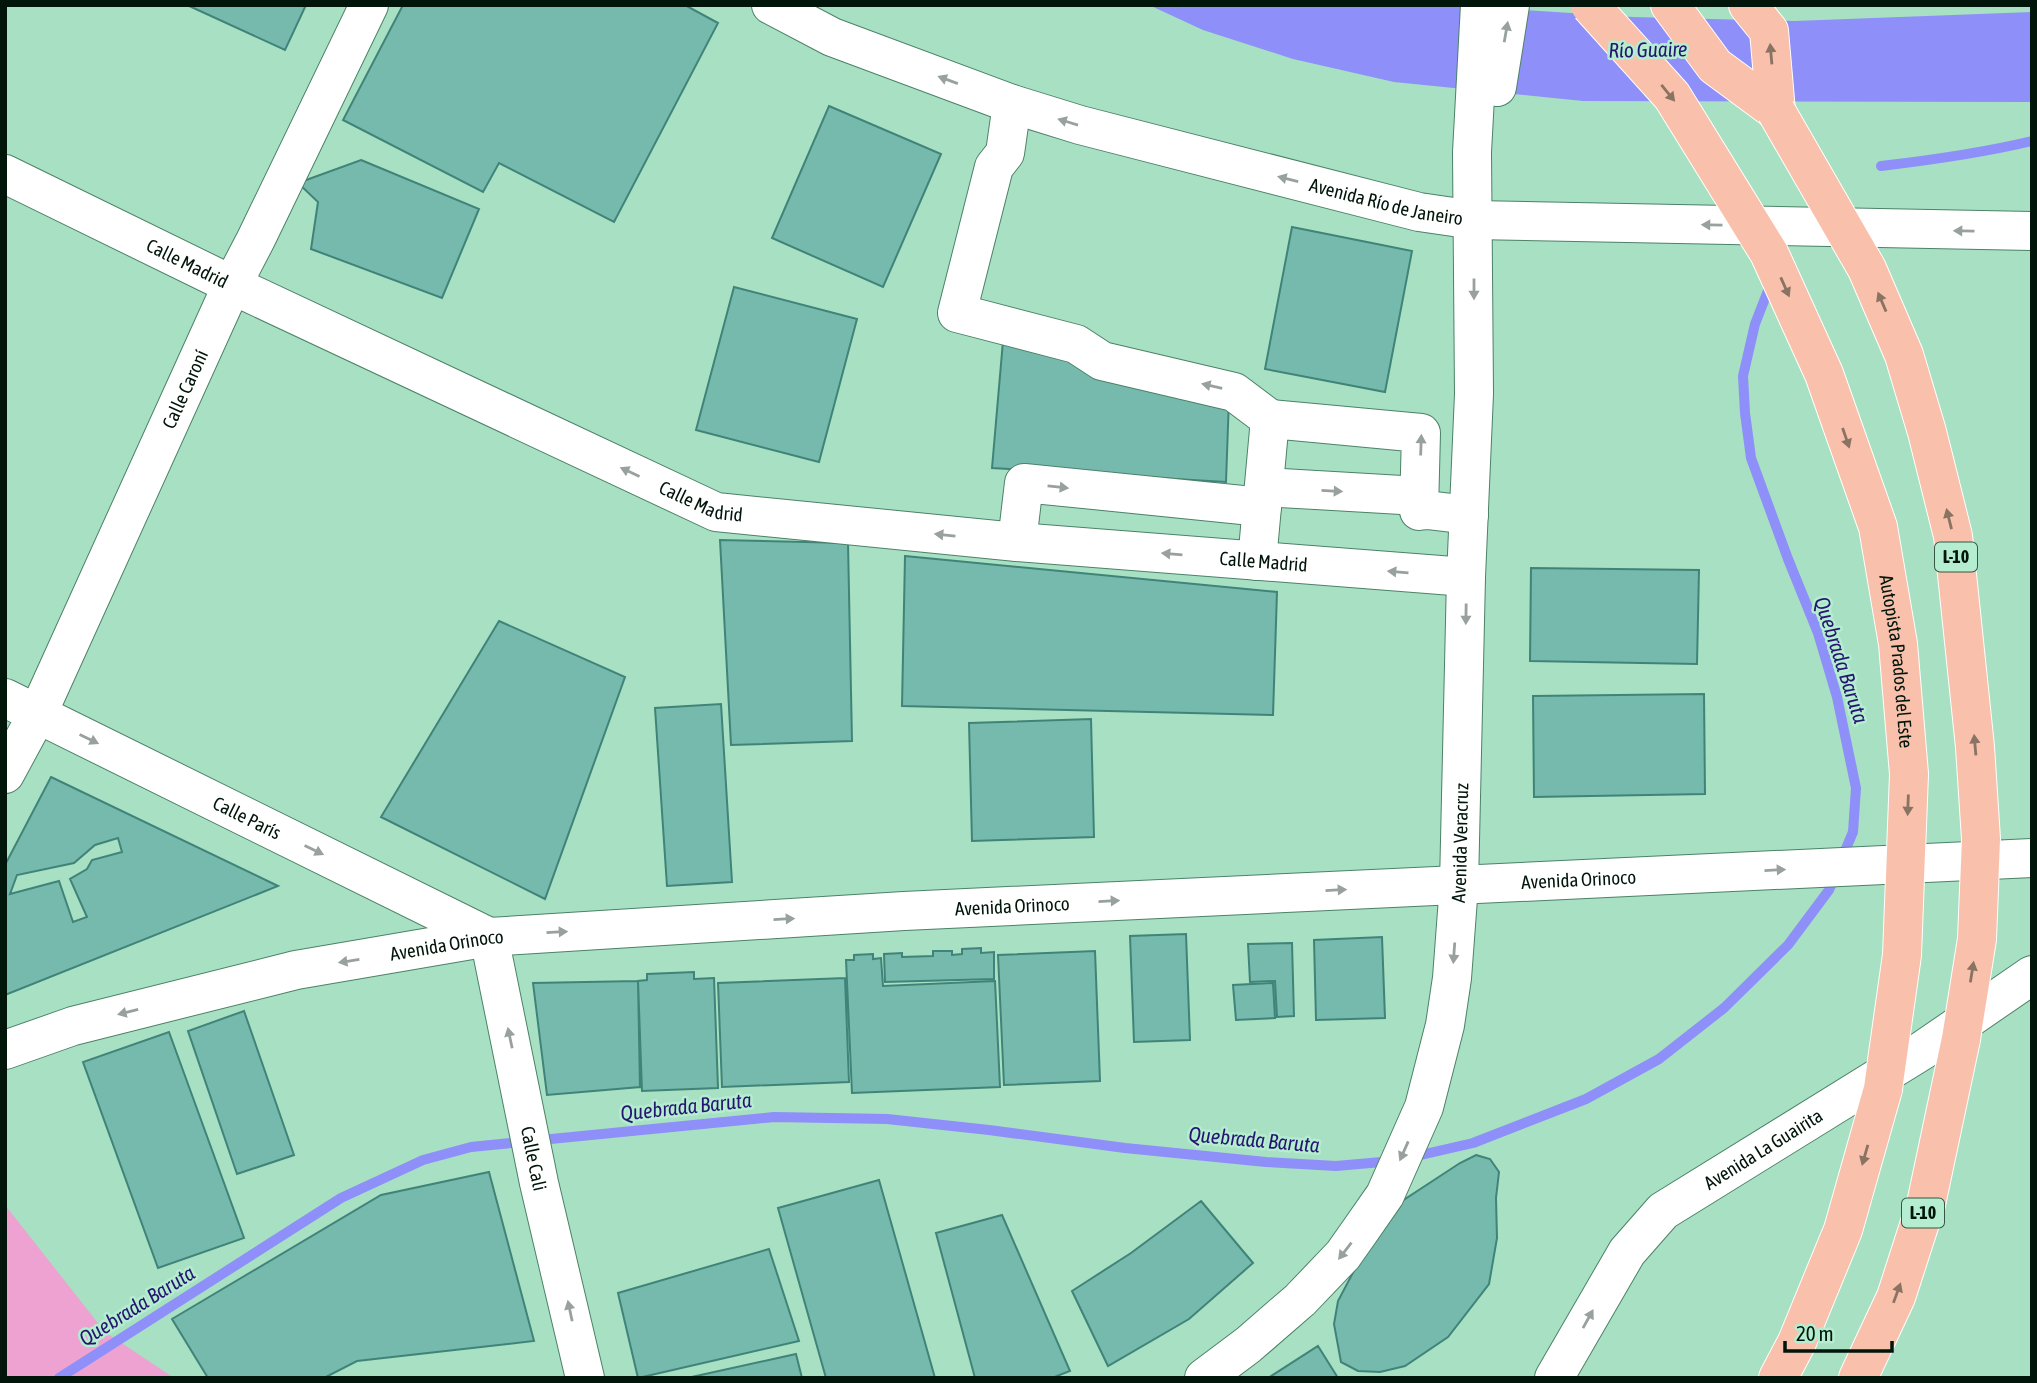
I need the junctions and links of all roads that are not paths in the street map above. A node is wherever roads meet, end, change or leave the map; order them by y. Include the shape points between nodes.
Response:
1 (369, 5) edge
2 (771, 5) edge
3 (1480, 5) edge
4 (1510, 5) edge
5 (1590, 5) edge
6 (1670, 5) edge
7 (1748, 5) edge
8 (1012, 104) junction
9 (1776, 111) junction
10 (5, 174) edge
11 (1474, 220) junction
12 (2032, 231) edge
13 (232, 285) junction
14 (1270, 419) junction
15 (1419, 496) junction
16 (1263, 497) junction
17 (1469, 515) junction
18 (1017, 542) junction
19 (1257, 561) junction
20 (1466, 577) junction
21 (21, 706) edge
22 (5, 774) edge
23 (2032, 858) edge
24 (1460, 885) junction
25 (489, 937) junction
26 (2032, 975) edge
27 (5, 1050) edge
28 (585, 1378) edge
29 (1204, 1378) edge
30 (1555, 1378) edge
31 (1778, 1378) edge
32 (1858, 1378) edge

1 - 13 street, Calle Caroní
8 -> 2 street, Avenida Río de Janeiro via 832,37
3 - 11 street via 1472,152
11 -> 4 street
5 -> 31 highway, Autopista Prados del Este, bridge via 1672,96 1769,253 1824,374 1878,527 1898,644 1909,774 1906,878 1902,955 1883,1089 1843,1230
6 - 9 highway via 1715,66
9 -> 7 highway via 1769,31
11 -> 8 street, Avenida Río de Janeiro via 1419,212
14 -> 8 street via 1234,392 1102,361 1076,344 957,313 994,167 1005,153
32 -> 9 highway, L-10, bridge via 1896,1297 1926,1204 1959,1052 1977,939 1979,799 1953,536 1923,419 1904,355 1867,269
10 - 13 street, Calle Madrid
12 -> 11 street, Avenida Río de Janeiro
11 -> 17 street, Avenida Veracruz
18 -> 13 street, Calle Madrid via 716,512
13 - 21 street, Calle Caroní
15 -> 14 street via 1422,433
14 - 16 street
16 -> 15 street
15 - 17 street via 1419,511
18 -> 16 street via 1024,483
16 - 19 street
17 - 20 street, Avenida Veracruz
19 -> 18 street, Calle Madrid
20 -> 19 street, Calle Madrid
20 -> 24 street, Avenida Veracruz
21 - 22 street, Calle Caroní
21 -> 25 street, Calle París
24 -> 23 street, Avenida Orinoco, bridge
25 -> 24 street, Avenida Orinoco via 904,911
24 -> 29 street, Avenida Veracruz via 1446,1025 1424,1107 1385,1195 1343,1255 1300,1300
25 -> 27 street, Avenida Orinoco via 296,970 73,1026
28 -> 25 street, Calle Cali
30 -> 26 street, Avenida La Guairita via 1627,1252 1663,1211 1923,1050

